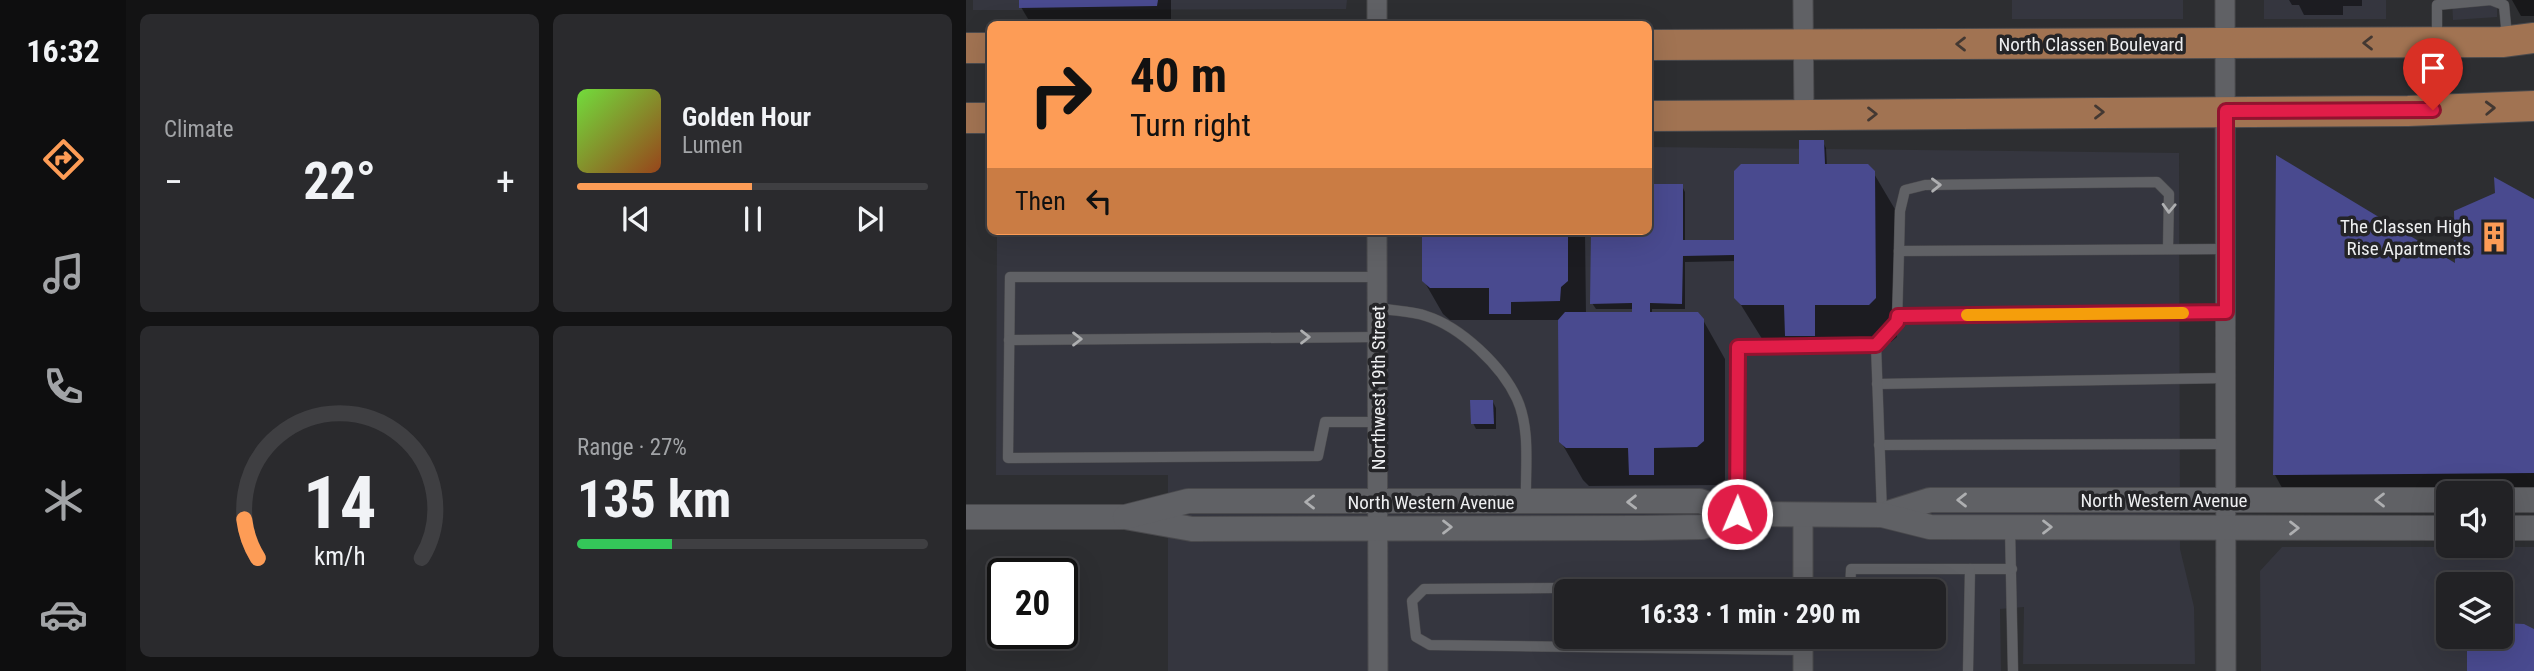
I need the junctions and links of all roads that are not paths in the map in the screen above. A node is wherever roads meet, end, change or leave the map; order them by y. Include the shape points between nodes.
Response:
1 (1377, 0) edge
2 (1803, 0) edge
3 (2225, 0) edge
4 (2437, 2) edge
5 (1377, 21) edge
6 (2520, 40) edge
7 (2437, 42) junction
8 (2225, 44) junction
9 (1652, 45) edge
10 (1803, 45) junction
11 (966, 48) edge
12 (987, 48) edge
13 (2534, 106) edge
14 (2226, 111) junction
15 (1804, 115) junction
16 (1652, 116) edge
17 (966, 118) edge
18 (987, 118) edge
19 (1377, 235) edge
20 (2168, 249) junction
21 (2226, 249) junction
22 (1899, 251) junction
23 (1378, 277) junction
24 (1378, 308) junction
25 (2226, 312) junction
26 (1898, 316) junction
27 (1378, 337) junction
28 (1009, 340) junction
29 (1876, 345) junction
30 (2226, 378) junction
31 (1877, 384) junction
32 (1378, 422) junction
33 (2227, 444) junction
34 (1879, 445) junction
35 (2226, 500) junction
36 (2436, 500) edge
37 (2513, 500) edge
38 (2534, 500) edge
39 (1378, 502) junction
40 (1737, 514) junction
41 (1803, 514) junction
42 (1526, 515) junction
43 (1882, 515) junction
44 (966, 517) edge
45 (1125, 517) junction
46 (2010, 527) junction
47 (2226, 527) junction
48 (1379, 528) junction
49 (2436, 528) edge
50 (2513, 528) edge
51 (2534, 528) edge
52 (1970, 569) junction
53 (2012, 569) junction
54 (1803, 579) edge
55 (1850, 579) edge
56 (1554, 589) edge
57 (1554, 645) edge
58 (1803, 649) edge
59 (1378, 671) edge
60 (1803, 671) edge
61 (1968, 671) edge
62 (2013, 671) edge
63 (2226, 671) edge

1 - 5 street
2 - 10 street
3 - 8 street
4 - 6 lane via 2491,0 2504,5
4 - 7 lane
6 - 7 main road, North Classen Boulevard
7 -> 8 main road, North Classen Boulevard
8 -> 10 main road, North Classen Boulevard
8 - 14 street
9 - 10 main road, North Classen Boulevard
10 - 15 street
11 - 12 main road
14 -> 13 main road
15 -> 14 main road
14 - 21 street
15 - 16 main road
17 - 18 main road
19 - 23 street, Northwest 19th Street
20 - 21 lane
20 - 22 lane
22 -> 20 lane via 1905,190 1925,185 2157,182 2169,194
21 - 25 street
22 - 26 lane
23 - 24 street, Northwest 19th Street
23 - 28 lane via 1010,277
24 - 27 street, Northwest 19th Street
24 - 42 lane via 1426,316 1459,334 1495,368 1517,400 1522,423
25 - 26 lane
25 - 30 street
26 - 29 lane
28 -> 27 lane
27 - 32 street, Northwest 19th Street
28 - 32 lane via 1008,458 1318,456 1325,422
29 - 31 lane
29 - 40 lane via 1738,347
30 - 31 lane
30 - 33 street
31 - 34 lane
32 - 39 street, Northwest 19th Street
33 - 34 lane
33 - 35 street
34 - 43 lane
36 -> 35 street, North Western Avenue
35 -> 43 street, North Western Avenue via 1930,500
35 - 47 street
37 - 38 street
39 - 42 street, North Western Avenue
39 -> 45 street, North Western Avenue via 1188,501
39 - 48 street, Northwest 19th Street
40 - 41 street, North Western Avenue
40 - 42 street, North Western Avenue via 1702,527
41 - 43 street, North Western Avenue
41 - 54 street
48 -> 42 street, North Western Avenue
43 - 46 street, North Western Avenue via 1930,527
44 - 45 street, North Western Avenue
45 - 48 street, North Western Avenue via 1192,529
46 -> 47 street, North Western Avenue
46 - 53 lane
47 -> 49 street, North Western Avenue
47 - 63 street
48 - 59 street, Northwest 19th Street
50 - 51 street
52 - 53 lane
52 - 55 lane via 1850,569
52 - 61 lane
53 - 62 lane
56 - 57 lane via 1424,589 1412,601 1416,637 1430,645
58 - 60 street

